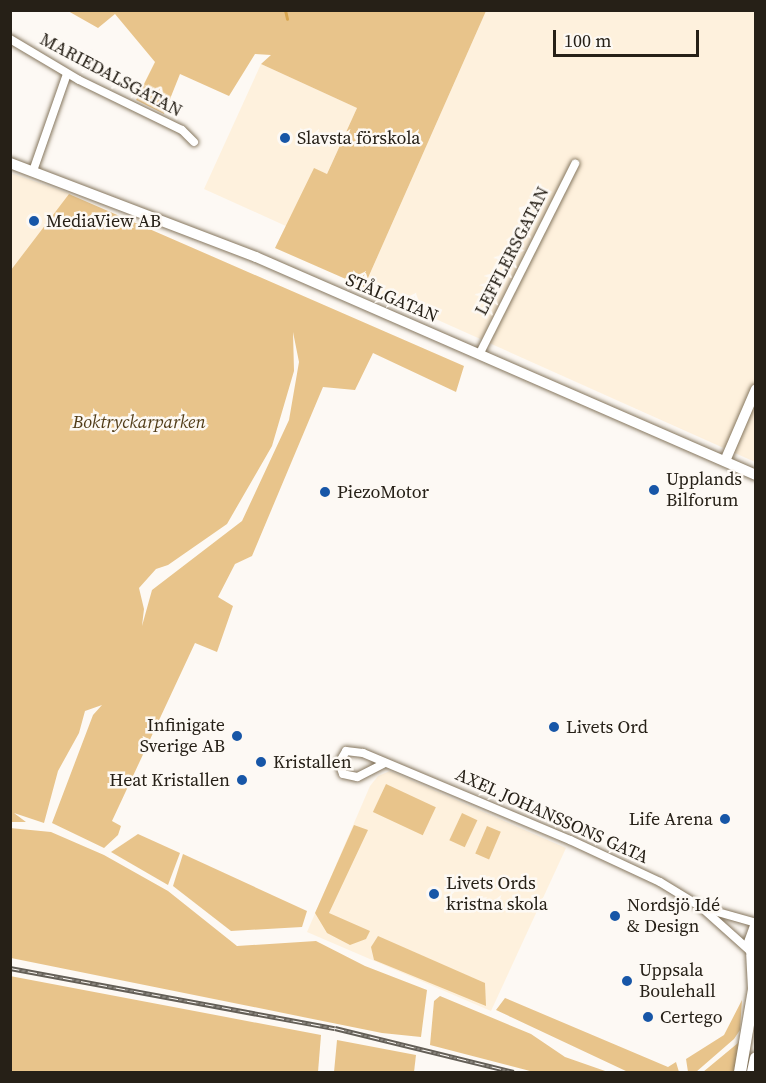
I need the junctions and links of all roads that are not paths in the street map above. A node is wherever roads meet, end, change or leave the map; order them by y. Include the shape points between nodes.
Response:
1 (10, 39) edge
2 (67, 74) junction
3 (194, 142) dead end
4 (10, 163) edge
5 (575, 164) dead end
6 (33, 171) junction
7 (480, 353) junction
8 (756, 389) edge
9 (725, 461) junction
10 (756, 475) edge
11 (385, 763) junction
12 (700, 907) junction
13 (756, 925) edge
14 (753, 955) edge
15 (756, 1058) edge
16 (740, 1072) edge
17 (753, 1072) edge

1 - 2 street, MARIEDALSGATAN
2 - 3 street, MARIEDALSGATAN via 182,130
2 - 6 street
4 - 6 street, STÅLGATAN
5 - 7 street, LEFFLERSGATAN
6 - 7 street, STÅLGATAN via 256,257
7 - 9 street, STÅLGATAN
8 - 9 street
9 - 10 street, STÅLGATAN
11 - 11 street, AXEL JOHANSSONS GATA via 353,750 345,751 339,763 343,774 357,777
11 - 12 street, AXEL JOHANSSONS GATA via 570,840 660,882
12 - 13 street, AXEL JOHANSSONS GATA
12 - 14 street, AXEL JOHANSSONS GATA
13 - 14 main road via 749,939
14 - 16 main road via 754,990
15 - 17 main road

